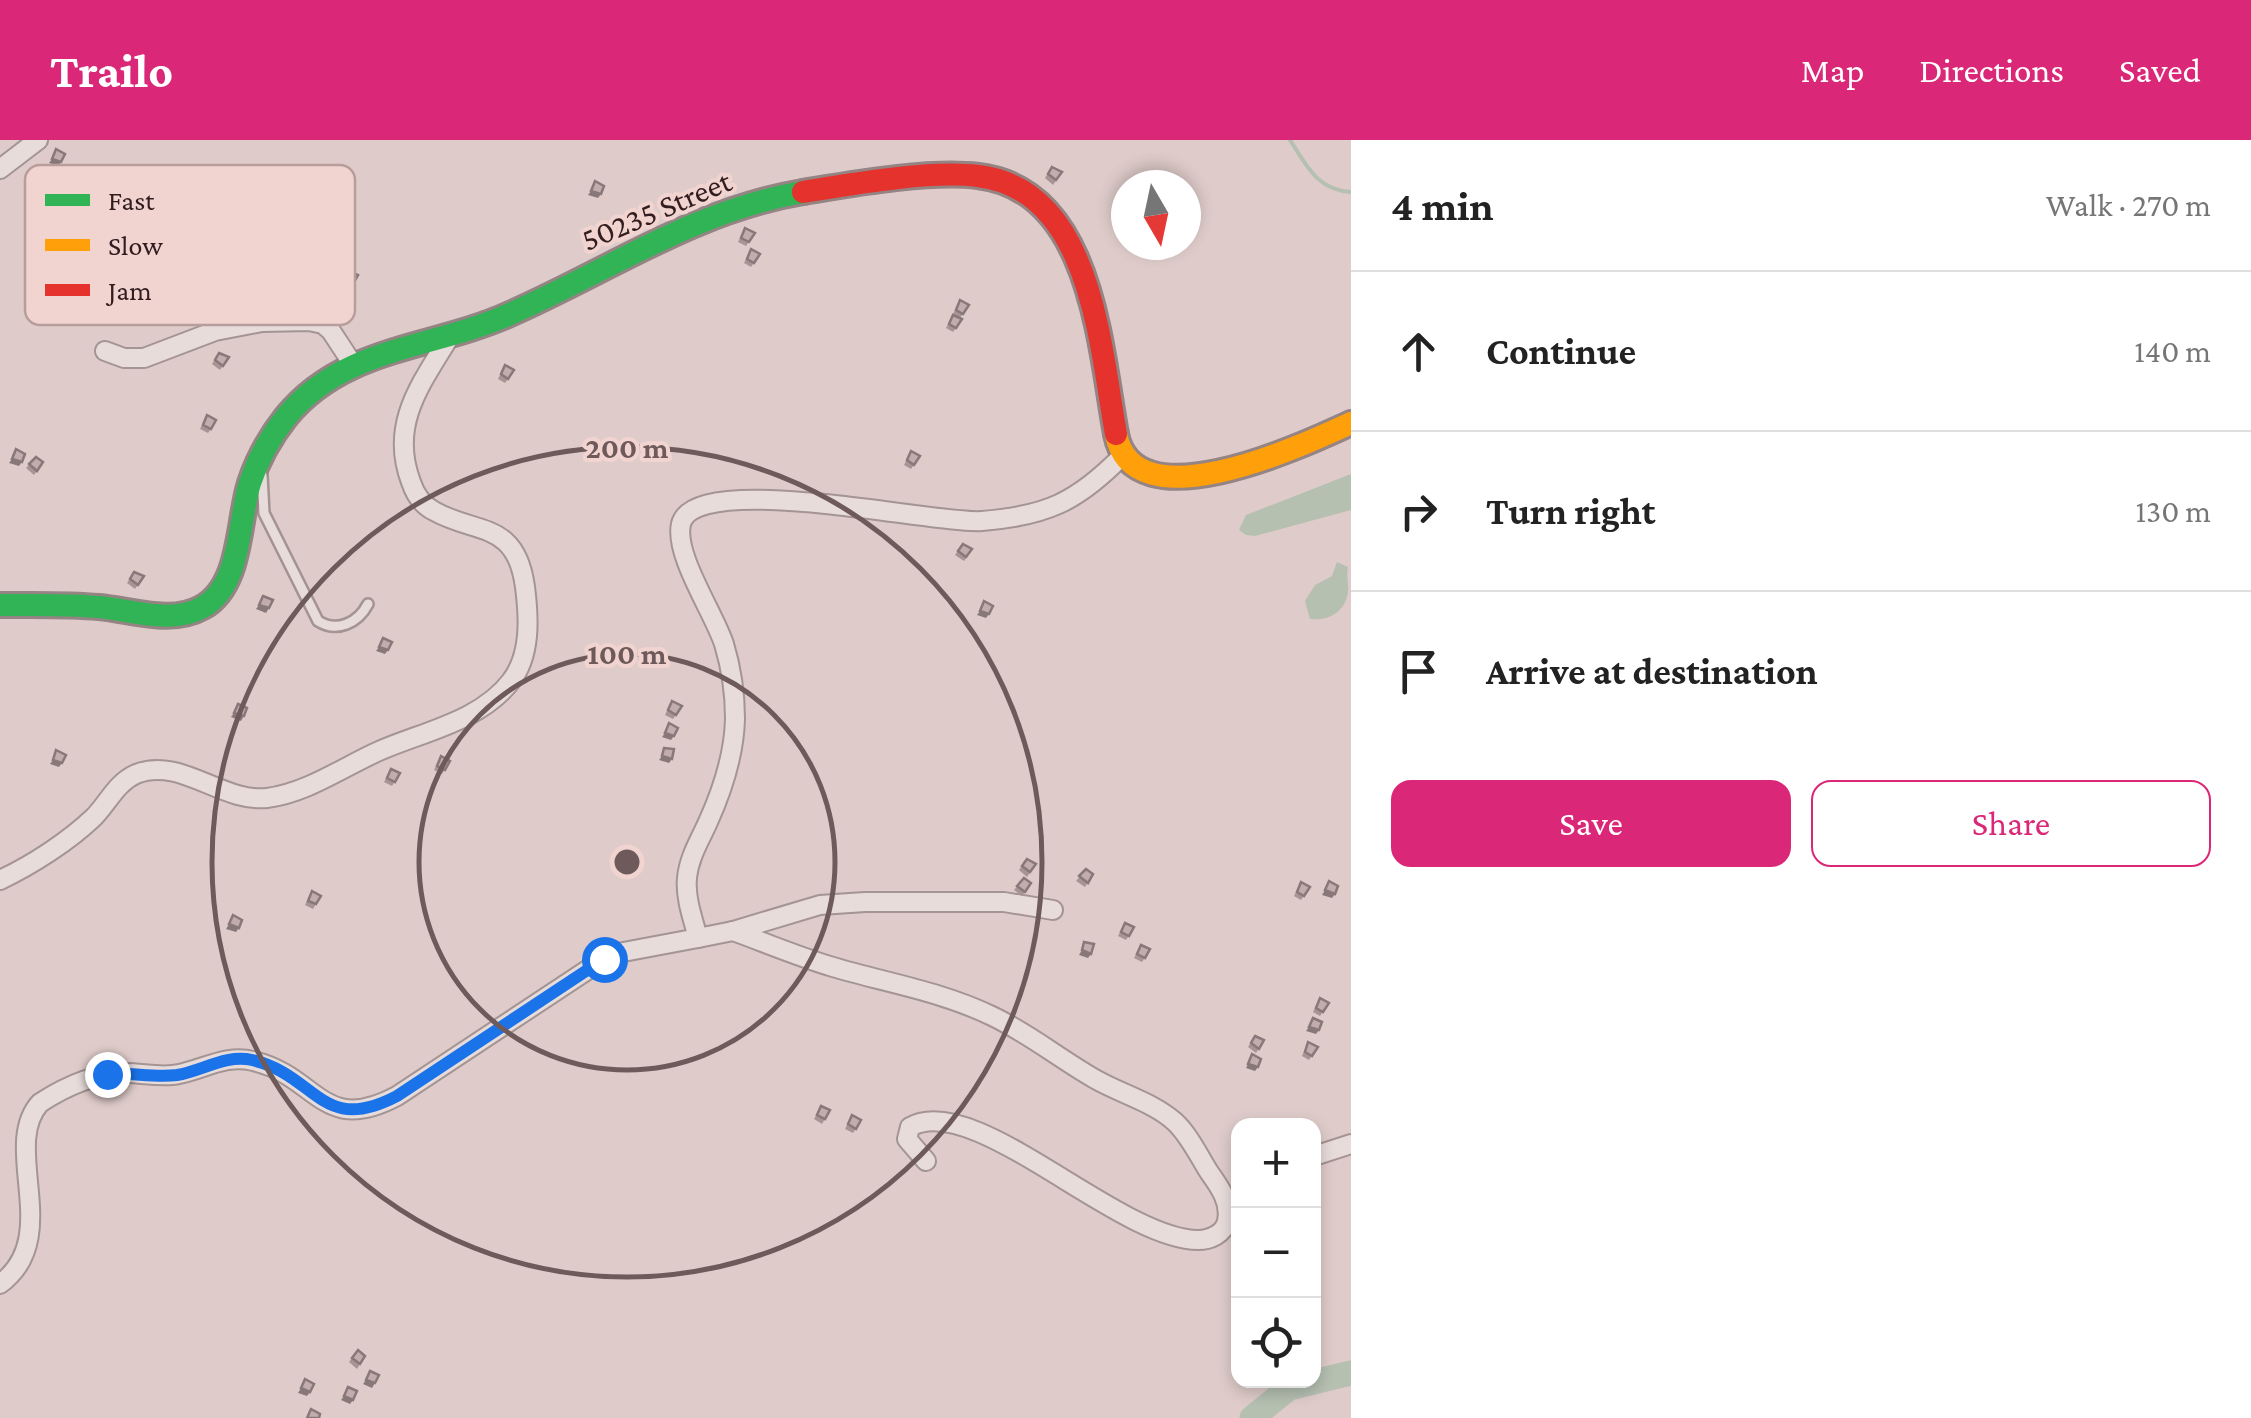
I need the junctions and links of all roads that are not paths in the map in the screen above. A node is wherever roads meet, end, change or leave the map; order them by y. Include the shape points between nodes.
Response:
1 (38, 140) edge
2 (0, 168) edge
3 (246, 325) edge
4 (319, 325) edge
5 (450, 336) junction
6 (105, 350) dead end
7 (354, 366) junction
8 (1351, 423) edge
9 (1122, 456) junction
10 (262, 458) junction
11 (368, 604) dead end
12 (0, 606) edge
13 (0, 880) edge
14 (1053, 910) dead end
15 (733, 931) junction
16 (698, 938) junction
17 (1351, 1144) edge
18 (1321, 1154) edge
19 (926, 1161) dead end
20 (1231, 1193) edge
21 (1231, 1199) edge
22 (0, 1284) edge

1 - 2 street
3 - 6 street via 144,358
4 - 7 street via 331,330
5 - 7 street, 50235 Street
5 - 9 street, 50235 Street via 731,209 861,184 965,174 992,178 1023,192 1076,255
5 - 13 street via 403,426 407,472 414,492 433,511 484,527 516,557 526,592 527,637 512,680 478,709 269,798 236,795 166,771 138,773 80,829
7 - 10 street, 50235 Street via 307,394
8 - 9 street via 1280,456 1221,471 1154,474 1135,470
9 - 16 street via 1083,493 1005,519 940,521 759,500 704,505 686,515 684,551 725,648 734,719 722,790 687,880
10 - 11 lane via 264,514 318,621 345,625
10 - 12 street, 50235 Street via 224,585 208,604 174,614
14 - 15 street via 1004,902 865,902 820,906
15 - 16 street
15 - 20 street via 990,1015 1172,1120
16 - 22 street via 604,959 364,1112 338,1108 275,1068 238,1058 178,1074 107,1074 67,1087 26,1114 16,1136 25,1239 16,1266
17 - 18 street
19 - 21 street via 908,1139 910,1128 943,1121 1022,1152 1120,1214 1182,1239 1219,1234

